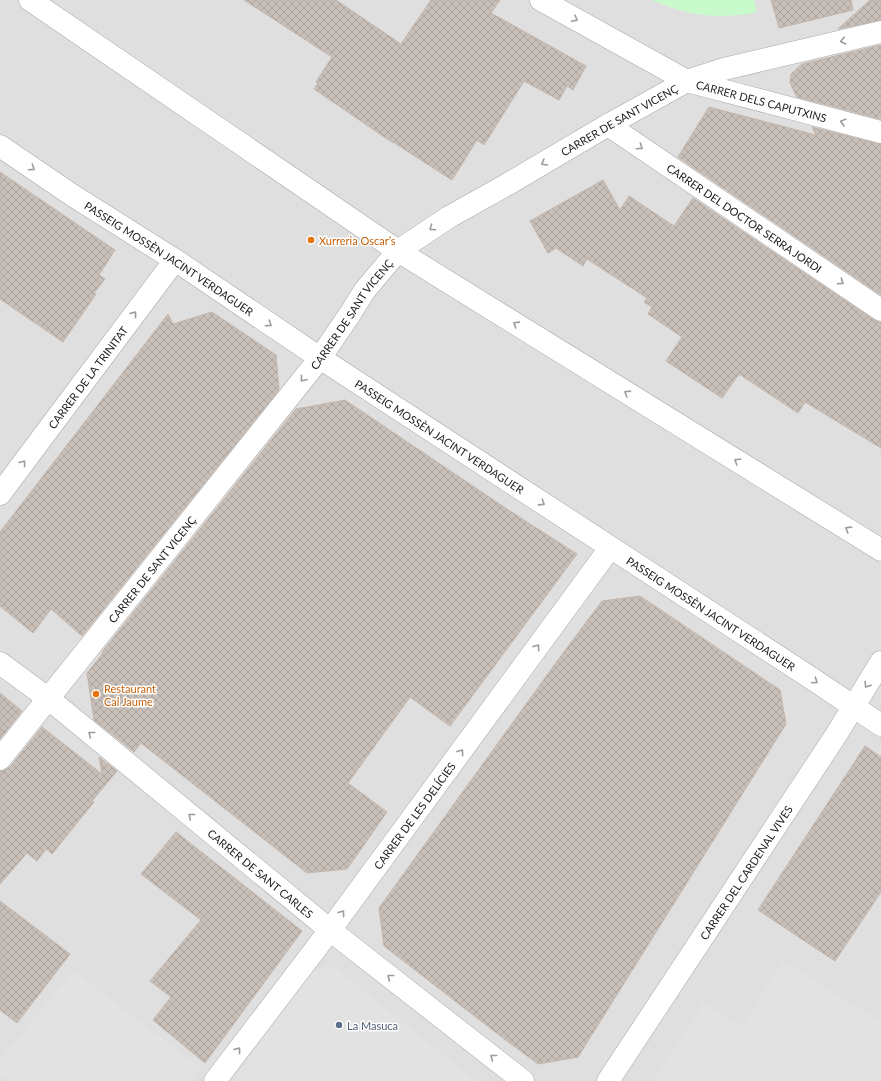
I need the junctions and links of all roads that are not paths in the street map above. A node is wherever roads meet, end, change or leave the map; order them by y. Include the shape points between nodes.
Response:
1 (30, 0) edge
2 (541, 0) edge
3 (881, 32) edge
4 (687, 81) junction
5 (608, 125) junction
6 (881, 132) edge
7 (0, 146) edge
8 (398, 251) junction
9 (175, 260) junction
10 (881, 310) edge
11 (320, 358) junction
12 (0, 494) edge
13 (610, 548) junction
14 (881, 550) edge
15 (881, 662) edge
16 (0, 663) edge
17 (49, 699) junction
18 (853, 707) junction
19 (881, 725) edge
20 (0, 759) edge
21 (330, 930) junction
22 (215, 1081) edge
23 (523, 1081) edge
24 (608, 1081) edge

1 - 8 street
2 -> 4 street, CARRER DELS CAPUTXINS
3 -> 4 street, CARRER DE SANT VICENÇ via 724,69
4 - 5 street, CARRER DE SANT VICENÇ
6 -> 4 street, CARRER DELS CAPUTXINS
5 -> 8 street, CARRER DE SANT VICENÇ via 449,217
5 -> 10 street, CARRER DEL DOCTOR SERRA JORDI
7 -> 9 street, PASSEIG MOSSÈN JACINT VERDAGUER
8 - 11 street, CARRER DE SANT VICENÇ via 365,290
14 -> 8 street
9 -> 11 street, PASSEIG MOSSÈN JACINT VERDAGUER
12 -> 9 street, CARRER DE LA TRINITAT
11 -> 13 street, PASSEIG MOSSÈN JACINT VERDAGUER
11 -> 17 street, CARRER DE SANT VICENÇ
13 -> 18 street, PASSEIG MOSSÈN JACINT VERDAGUER
21 -> 13 street, CARRER DE LES DELÍCIES
15 -> 18 street, CARRER DEL CARDENAL VIVES
16 - 17 street, CARRER DE SANT CARLES
17 - 20 street, CARRER DE SANT VICENÇ
21 -> 17 street, CARRER DE SANT CARLES
18 - 19 street, PASSEIG MOSSÈN JACINT VERDAGUER
18 - 24 street, CARRER DEL CARDENAL VIVES
22 -> 21 street, CARRER DE LES DELÍCIES
23 -> 21 street, CARRER DE SANT CARLES

